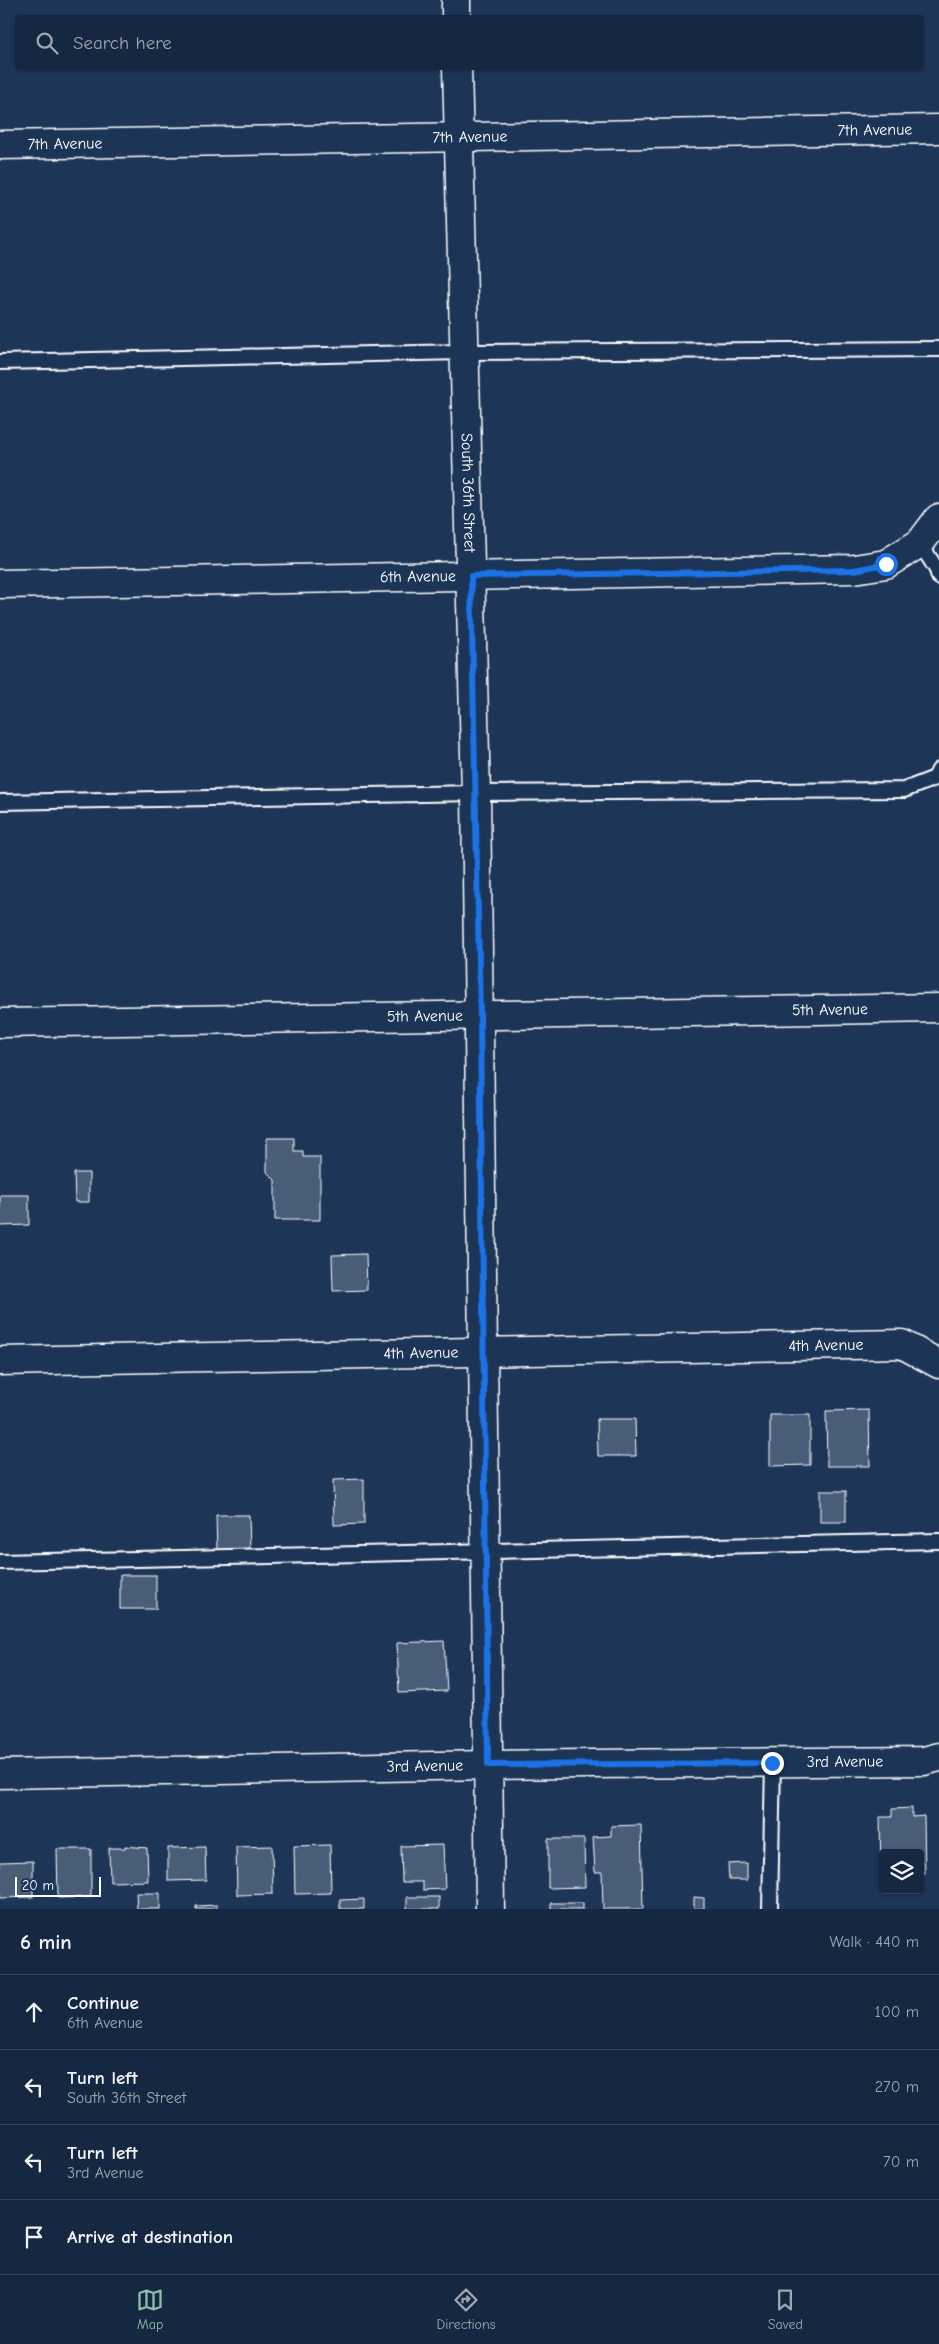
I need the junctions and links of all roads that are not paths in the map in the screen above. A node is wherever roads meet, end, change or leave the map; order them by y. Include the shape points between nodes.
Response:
1 (456, 0) edge
2 (456, 15) edge
3 (457, 70) edge
4 (939, 130) edge
5 (457, 136) junction
6 (0, 145) edge
7 (939, 349) edge
8 (462, 352) junction
9 (0, 362) edge
10 (939, 518) edge
11 (920, 543) junction
12 (471, 576) junction
13 (939, 577) edge
14 (0, 584) edge
15 (939, 770) edge
16 (476, 793) junction
17 (0, 802) edge
18 (939, 1008) edge
19 (480, 1015) junction
20 (0, 1023) edge
21 (483, 1351) junction
22 (0, 1361) edge
23 (939, 1364) edge
24 (939, 1542) edge
25 (484, 1552) junction
26 (0, 1562) edge
27 (939, 1756) edge
28 (772, 1763) junction
29 (488, 1765) junction
30 (0, 1774) edge
31 (490, 1909) edge
32 (770, 1909) edge

1 - 2 street
3 - 5 street, South 36th Street
4 - 5 street, 7th Avenue
5 - 6 street, 7th Avenue
5 - 8 street, South 36th Street
7 - 8 lane
8 - 9 lane
8 - 12 street, South 36th Street
10 - 11 street
11 - 12 street, 6th Avenue via 886,564 854,570
11 - 13 lane
12 - 14 street, 6th Avenue
12 - 16 street, South 36th Street
15 - 16 lane via 935,778 904,790
16 - 17 lane
16 - 19 street, South 36th Street
18 - 19 street, 5th Avenue
19 - 20 street, 5th Avenue
19 - 21 street, South 36th Street
21 - 22 street, 4th Avenue
21 - 23 street, 4th Avenue via 902,1344
21 - 25 street, South 36th Street
24 - 25 lane
25 - 26 lane
25 - 29 street, South 36th Street
27 - 28 street, 3rd Avenue via 924,1761
28 - 29 street, 3rd Avenue
28 - 32 lane
29 - 30 street, 3rd Avenue
29 - 31 street, South 36th Street

